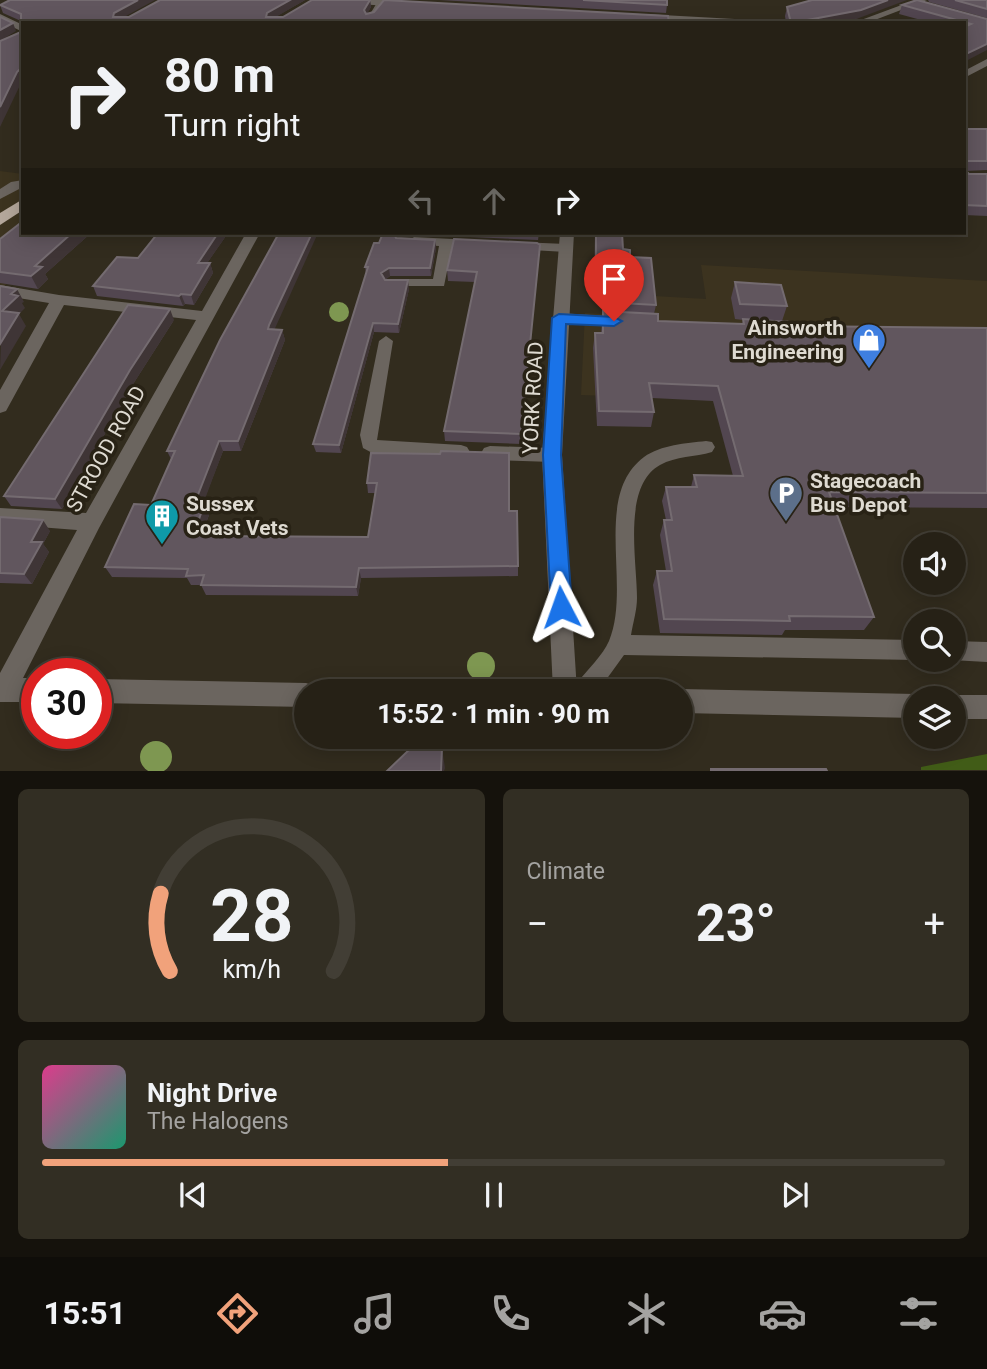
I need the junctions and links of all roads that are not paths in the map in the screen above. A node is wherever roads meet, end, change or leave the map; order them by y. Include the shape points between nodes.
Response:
1 (344, 0) edge
2 (920, 1) edge
3 (381, 3) junction
4 (420, 5) edge
5 (932, 7) edge
6 (639, 17) edge
7 (0, 18) edge
8 (370, 18) edge
9 (715, 21) edge
10 (864, 21) edge
11 (21, 31) edge
12 (21, 34) edge
13 (11, 41) edge
14 (987, 62) edge
15 (966, 74) edge
16 (21, 183) edge
17 (0, 195) edge
18 (21, 204) edge
19 (0, 220) edge
20 (252, 235) edge
21 (566, 240) edge
22 (402, 241) edge
23 (446, 243) junction
24 (391, 283) edge
25 (0, 290) edge
26 (59, 300) junction
27 (204, 316) junction
28 (559, 318) junction
29 (642, 323) edge
30 (386, 341) dead end
31 (0, 406) edge
32 (706, 447) dead end
33 (552, 455) junction
34 (0, 516) edge
35 (92, 522) junction
36 (619, 645) junction
37 (903, 650) edge
38 (966, 651) edge
39 (987, 652) edge
40 (564, 679) edge
41 (594, 679) edge
42 (21, 691) edge
43 (112, 691) edge
44 (1, 693) edge
45 (294, 695) edge
46 (693, 701) edge
47 (903, 706) edge
48 (966, 707) edge
49 (987, 707) edge

1 - 3 street
2 - 5 lane
2 - 10 street
3 - 4 street
3 - 8 lane
6 - 9 street
7 - 11 street
12 - 13 street
14 - 15 street
16 - 17 lane
18 - 19 highway
20 - 27 street, STROOD ROAD
21 - 23 lane
21 - 28 street, YORK ROAD
22 - 23 lane
23 - 24 lane via 439,284
25 - 26 street
26 - 27 street
26 - 31 street
27 - 35 street, STROOD ROAD
28 - 29 lane
28 - 33 street, YORK ROAD
30 - 33 lane via 368,435 376,448
32 - 36 lane via 651,460 634,480 626,503 628,602
33 - 40 street, YORK ROAD
34 - 35 street
35 - 44 street, STROOD ROAD
36 - 37 lane
36 - 41 lane
38 - 39 lane
42 - 44 street
43 - 45 street
46 - 47 street
48 - 49 street

